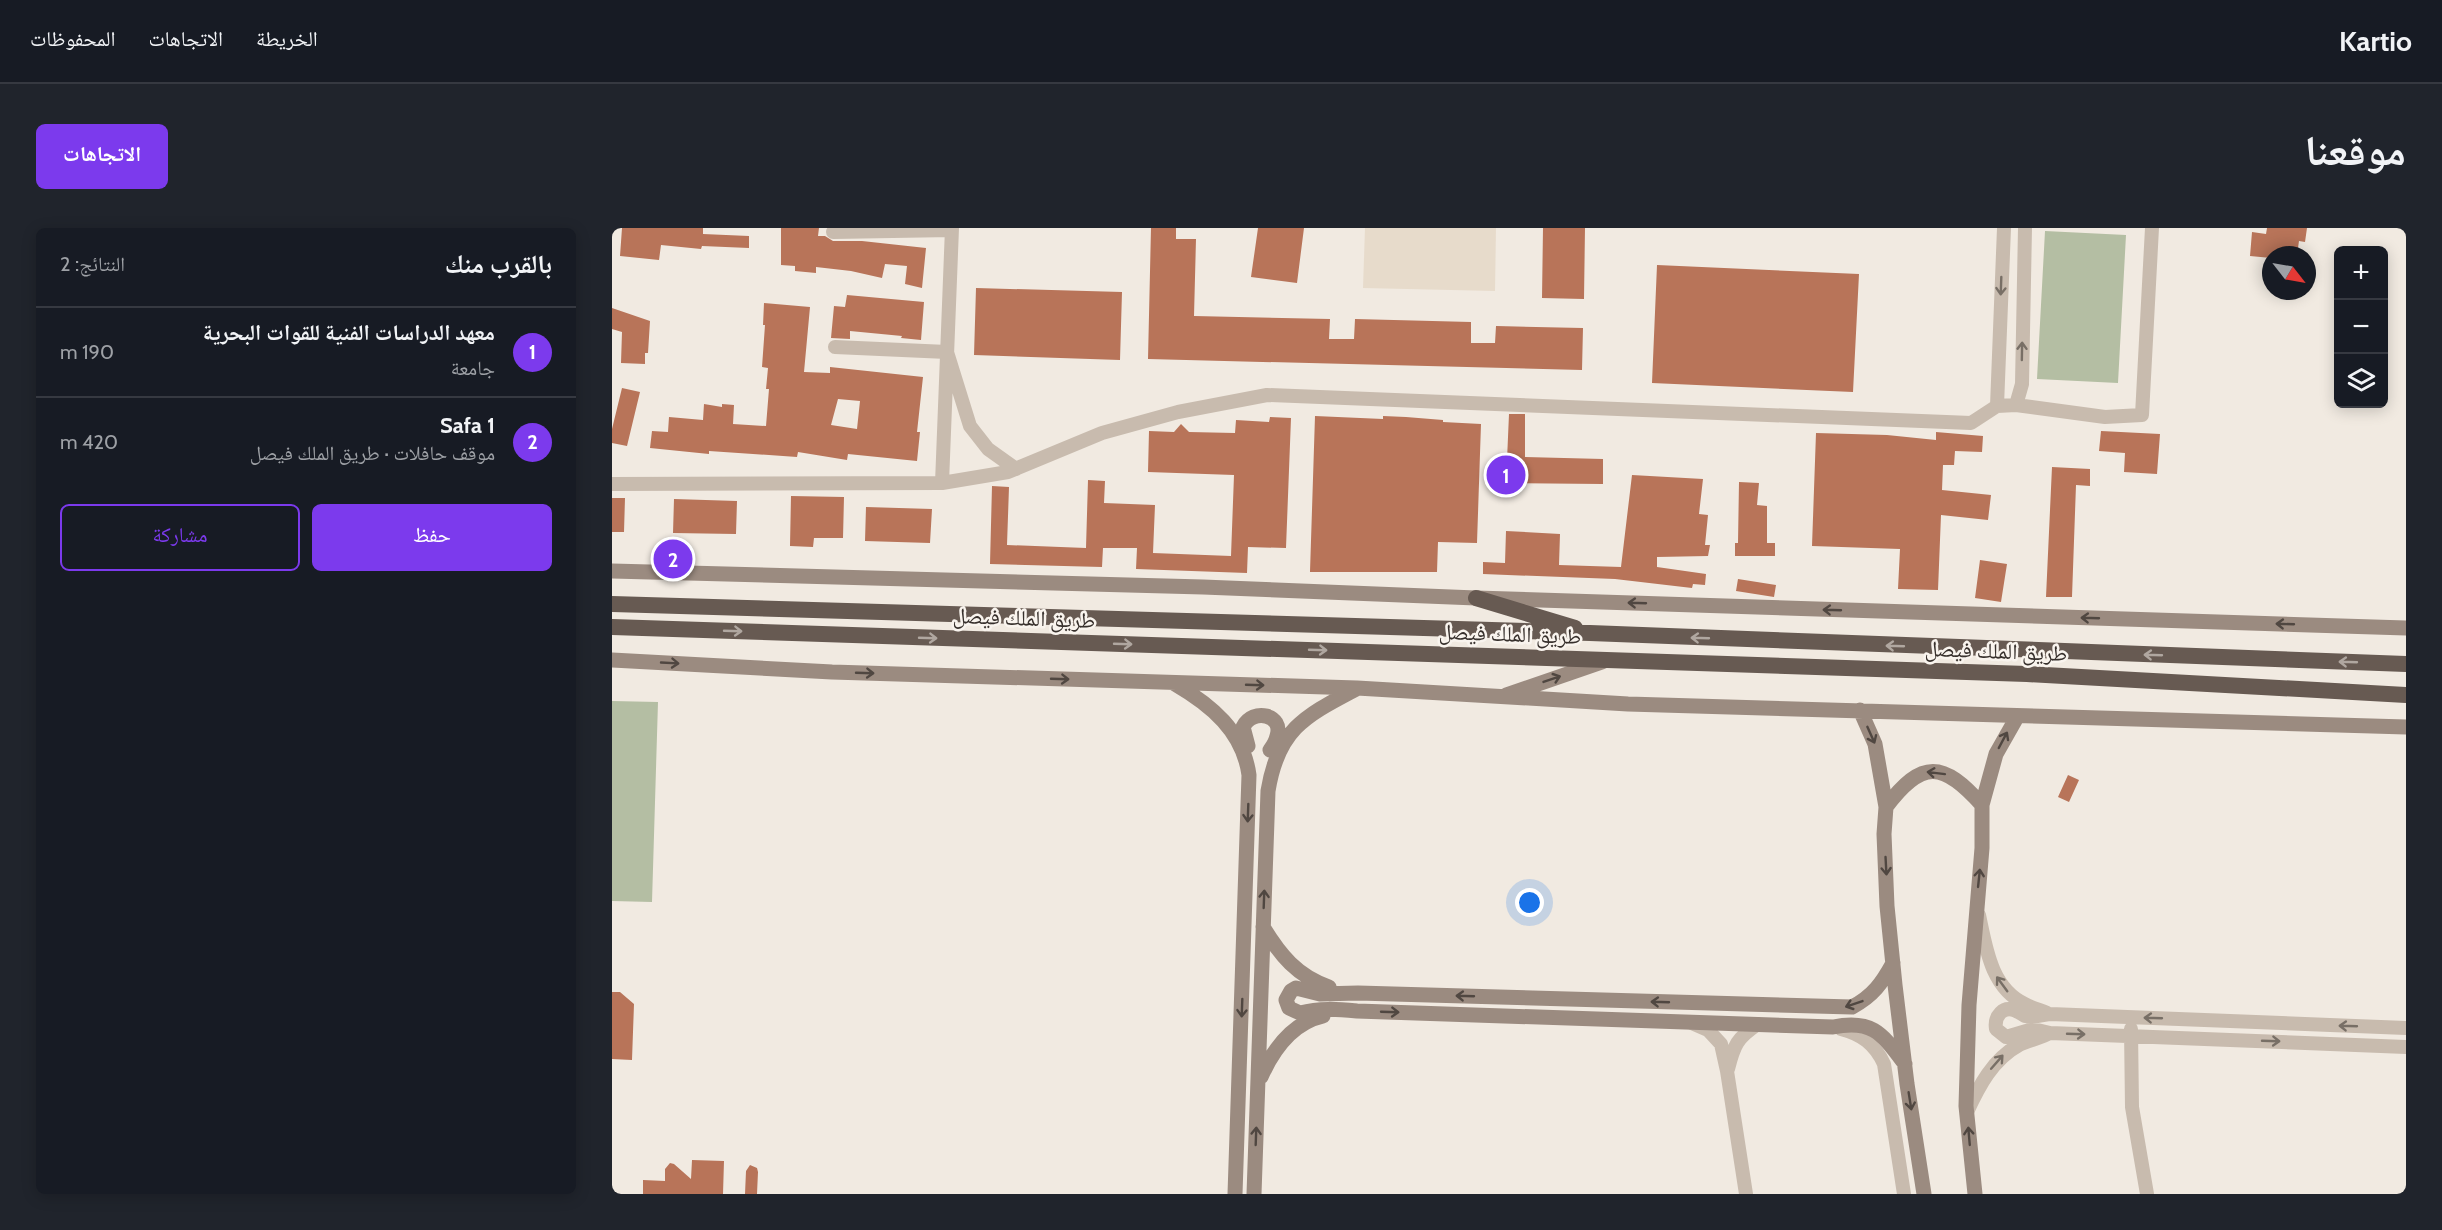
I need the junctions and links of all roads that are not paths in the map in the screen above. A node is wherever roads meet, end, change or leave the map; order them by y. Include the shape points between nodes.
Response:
1 (2004, 228) edge
2 (2025, 228) edge
3 (2152, 228) edge
4 (952, 229) edge
5 (833, 232) dead end
6 (835, 347) dead end
7 (947, 352) junction
8 (2016, 405) junction
9 (1997, 406) junction
10 (1016, 469) junction
11 (942, 483) junction
12 (612, 484) edge
13 (615, 571) edge
14 (1476, 598) junction
15 (612, 604) edge
16 (612, 627) edge
17 (2406, 628) edge
18 (1590, 633) junction
19 (1608, 660) junction
20 (613, 661) edge
21 (2406, 664) edge
22 (1173, 682) junction
23 (1357, 688) junction
24 (2406, 695) edge
25 (1497, 698) junction
26 (1860, 710) junction
27 (2017, 717) junction
28 (2406, 727) edge
29 (1249, 790) junction
30 (1268, 791) junction
31 (1982, 805) junction
32 (1886, 807) junction
33 (1976, 904) junction
34 (1263, 927) junction
35 (1893, 963) junction
36 (1358, 993) junction
37 (1357, 1011) junction
38 (2050, 1014) junction
39 (2131, 1017) junction
40 (1690, 1022) junction
41 (1758, 1024) junction
42 (1833, 1027) junction
43 (2406, 1028) edge
44 (2050, 1033) junction
45 (2132, 1036) junction
46 (2406, 1047) edge
47 (1905, 1064) junction
48 (1727, 1071) junction
49 (1258, 1082) junction
50 (1967, 1112) junction
51 (1236, 1194) edge
52 (1254, 1194) edge
53 (1746, 1194) edge
54 (1904, 1194) edge
55 (1924, 1194) edge
56 (1975, 1194) edge
57 (2147, 1194) edge

1 -> 9 street
8 -> 2 street via 2022,384
3 - 8 street via 2142,415 2105,417
4 - 5 street
4 - 7 street
6 - 7 street
7 - 10 street via 970,426 988,449
7 - 11 street
8 - 9 street
9 - 10 street via 1971,423 1267,395 1178,411 1102,434
10 - 11 street
11 - 12 street
13 - 14 main road
17 -> 14 main road
14 - 18 highway
15 - 18 highway, طريق الملك فيصل
16 -> 19 highway, طريق الملك فيصل
21 -> 18 highway, طريق الملك فيصل
19 - 24 highway, طريق الملك فيصل via 2027,674
25 -> 19 main road
20 -> 22 main road
22 -> 23 main road
22 - 29 main road via 1218,713 1231,729 1246,761
23 - 25 main road
23 - 30 main road via 1314,711 1293,730 1276,758
25 - 26 main road
26 - 27 main road
26 -> 32 main road via 1875,744
27 - 28 main road
31 -> 27 main road via 1996,754
29 - 30 main road via 1251,756 1243,727 1250,718 1260,715 1271,718 1278,728 1266,762
29 -> 51 main road
34 -> 30 main road
31 -> 32 main road via 1952,776 1928,771 1914,777
33 -> 31 main road
32 -> 35 main road
38 -> 33 street via 2024,1004 2000,981 1989,960
33 - 50 main road
34 - 36 main road via 1277,950 1304,976
34 - 49 main road
35 -> 36 main road via 1871,994 1852,1007
35 - 47 main road
36 - 37 main road via 1320,994 1296,988 1286,1000 1295,1013 1317,1008
37 -> 40 main road
37 - 49 main road via 1312,1019 1298,1027 1274,1052
38 - 39 street
38 - 44 street
38 - 44 street via 2025,1016 2009,1009 1997,1016 1995,1023 2006,1037 2033,1029
43 -> 39 street
39 - 45 street
40 - 41 main road
40 - 48 street via 1716,1037
41 - 42 main road
41 - 48 street via 1734,1046
42 - 47 main road via 1851,1023 1865,1026 1886,1040
42 - 54 street via 1857,1033 1881,1058
44 -> 45 street
50 -> 44 street via 1996,1062 2022,1043
45 -> 46 street
45 - 57 street via 2132,1107
47 -> 55 main road
48 - 53 street
52 -> 49 main road
56 -> 50 main road

